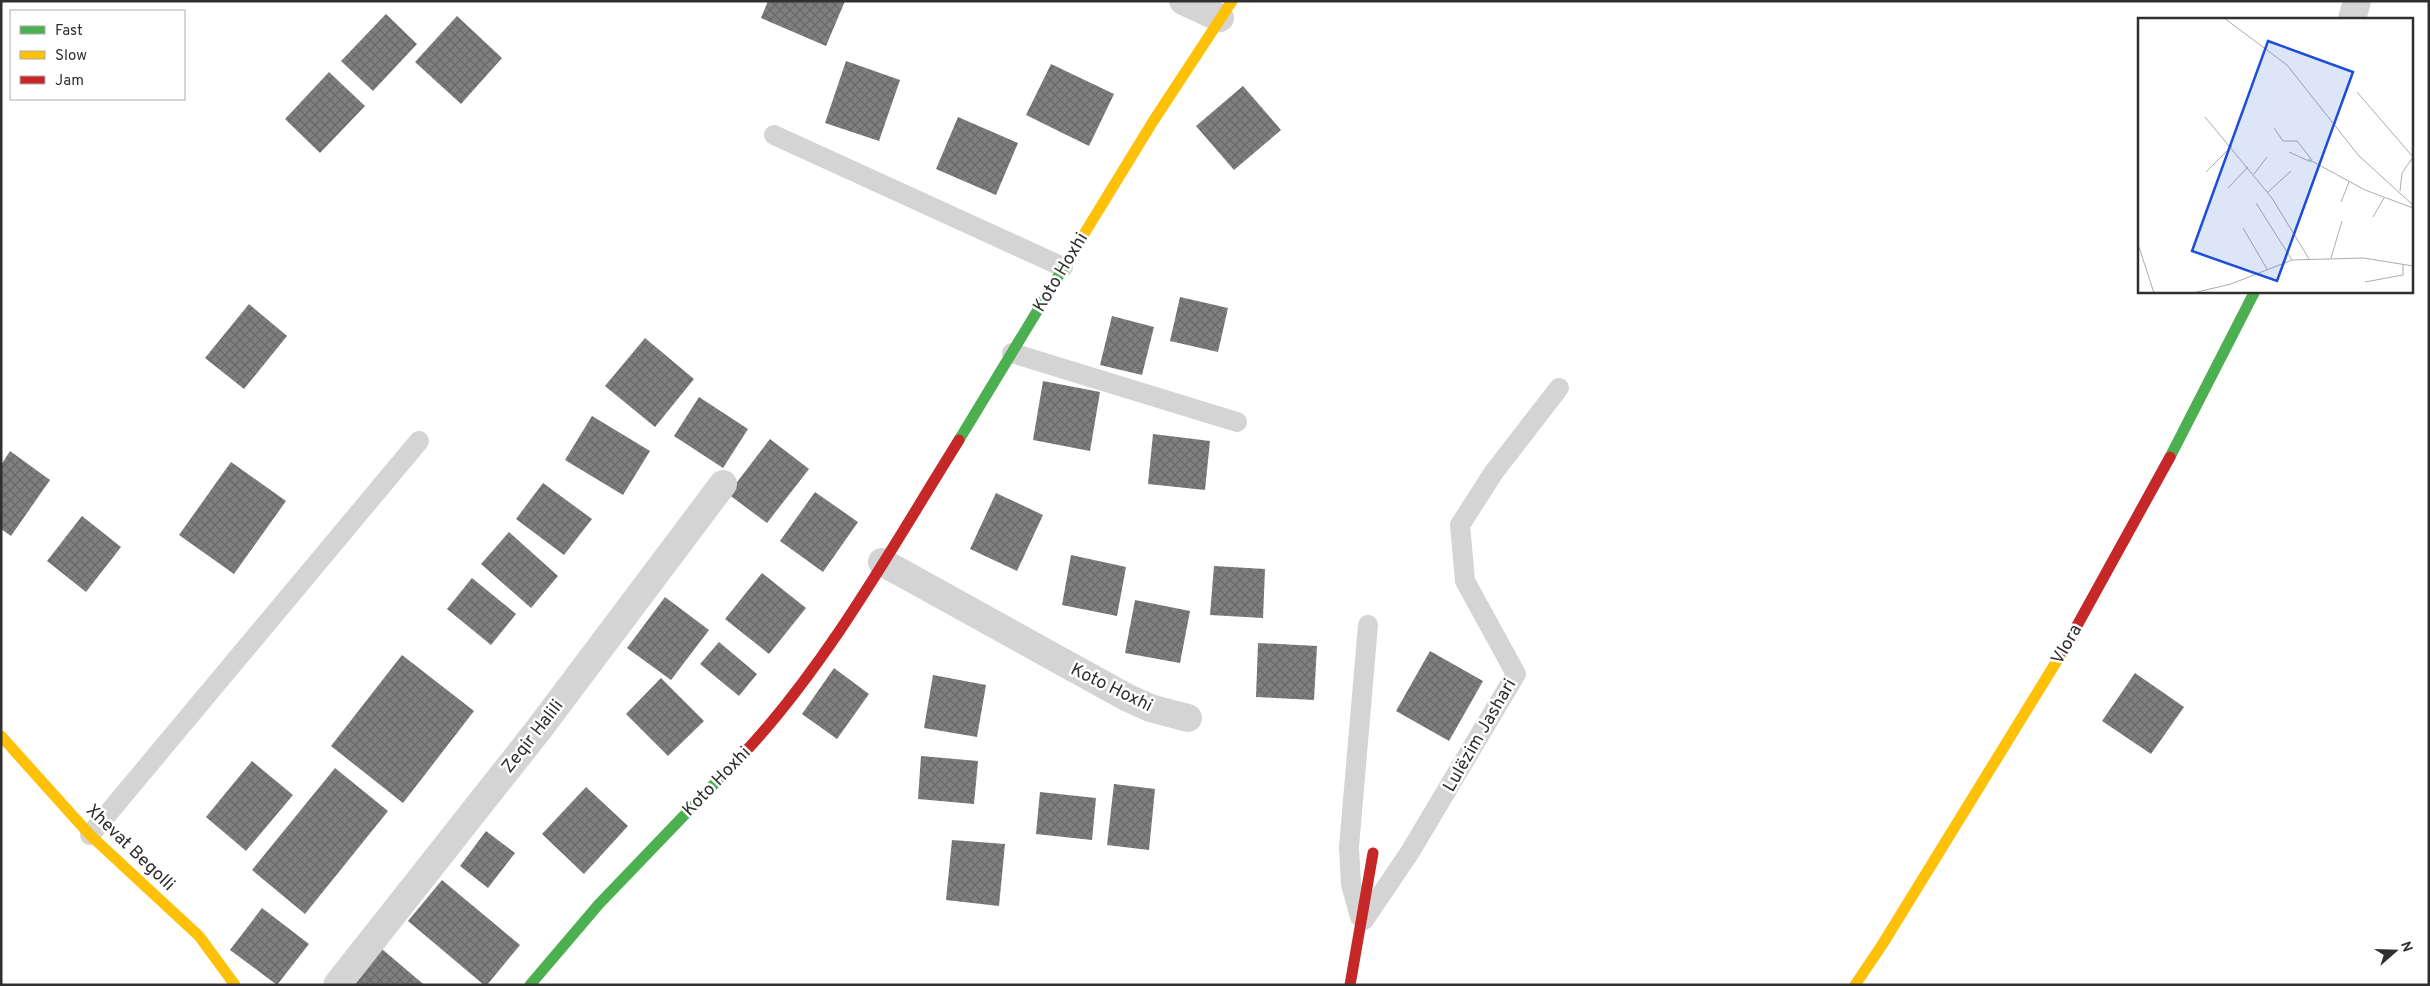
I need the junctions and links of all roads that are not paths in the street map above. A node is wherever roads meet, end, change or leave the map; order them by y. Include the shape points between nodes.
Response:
1 (1183, 1) edge
2 (2356, 1) edge
3 (1226, 10) edge
4 (2352, 18) edge
5 (774, 135) dead end
6 (1063, 267) junction
7 (2254, 292) edge
8 (1012, 353) junction
9 (1560, 388) dead end
10 (1237, 422) dead end
11 (419, 441) dead end
12 (723, 484) dead end
13 (882, 562) junction
14 (1368, 625) dead end
15 (1188, 718) dead end
16 (1, 736) edge
17 (90, 835) junction
18 (1373, 852) dead end
19 (1361, 924) junction
20 (234, 985) edge
21 (337, 985) edge
22 (530, 985) edge
23 (1350, 985) edge
24 (1855, 985) edge

1 - 3 street, Koto Hoxhi
2 - 4 street
3 - 6 street, Koto Hoxhi
5 - 6 lane
6 - 8 street, Koto Hoxhi
7 - 24 street, Vlora via 2058,660
8 - 10 lane
8 - 13 street, Koto Hoxhi
9 - 19 lane, Lulëzim Jashari via 1494,472 1460,525 1464,581 1516,674 1410,852
11 - 17 lane
12 - 21 street, Zeqir Halili via 539,729
13 - 15 street, Koto Hoxhi via 1126,697 1150,708
13 - 22 street, Koto Hoxhi via 794,694 737,761 552,956
14 - 19 lane, Lulëzim Jashari via 1349,847 1351,884
16 - 17 street, Xhevat Begolli
17 - 20 street, Xhevat Begolli via 199,936
18 - 19 street, Lulëzim Jashari
19 - 23 street, Lulëzim Jashari

